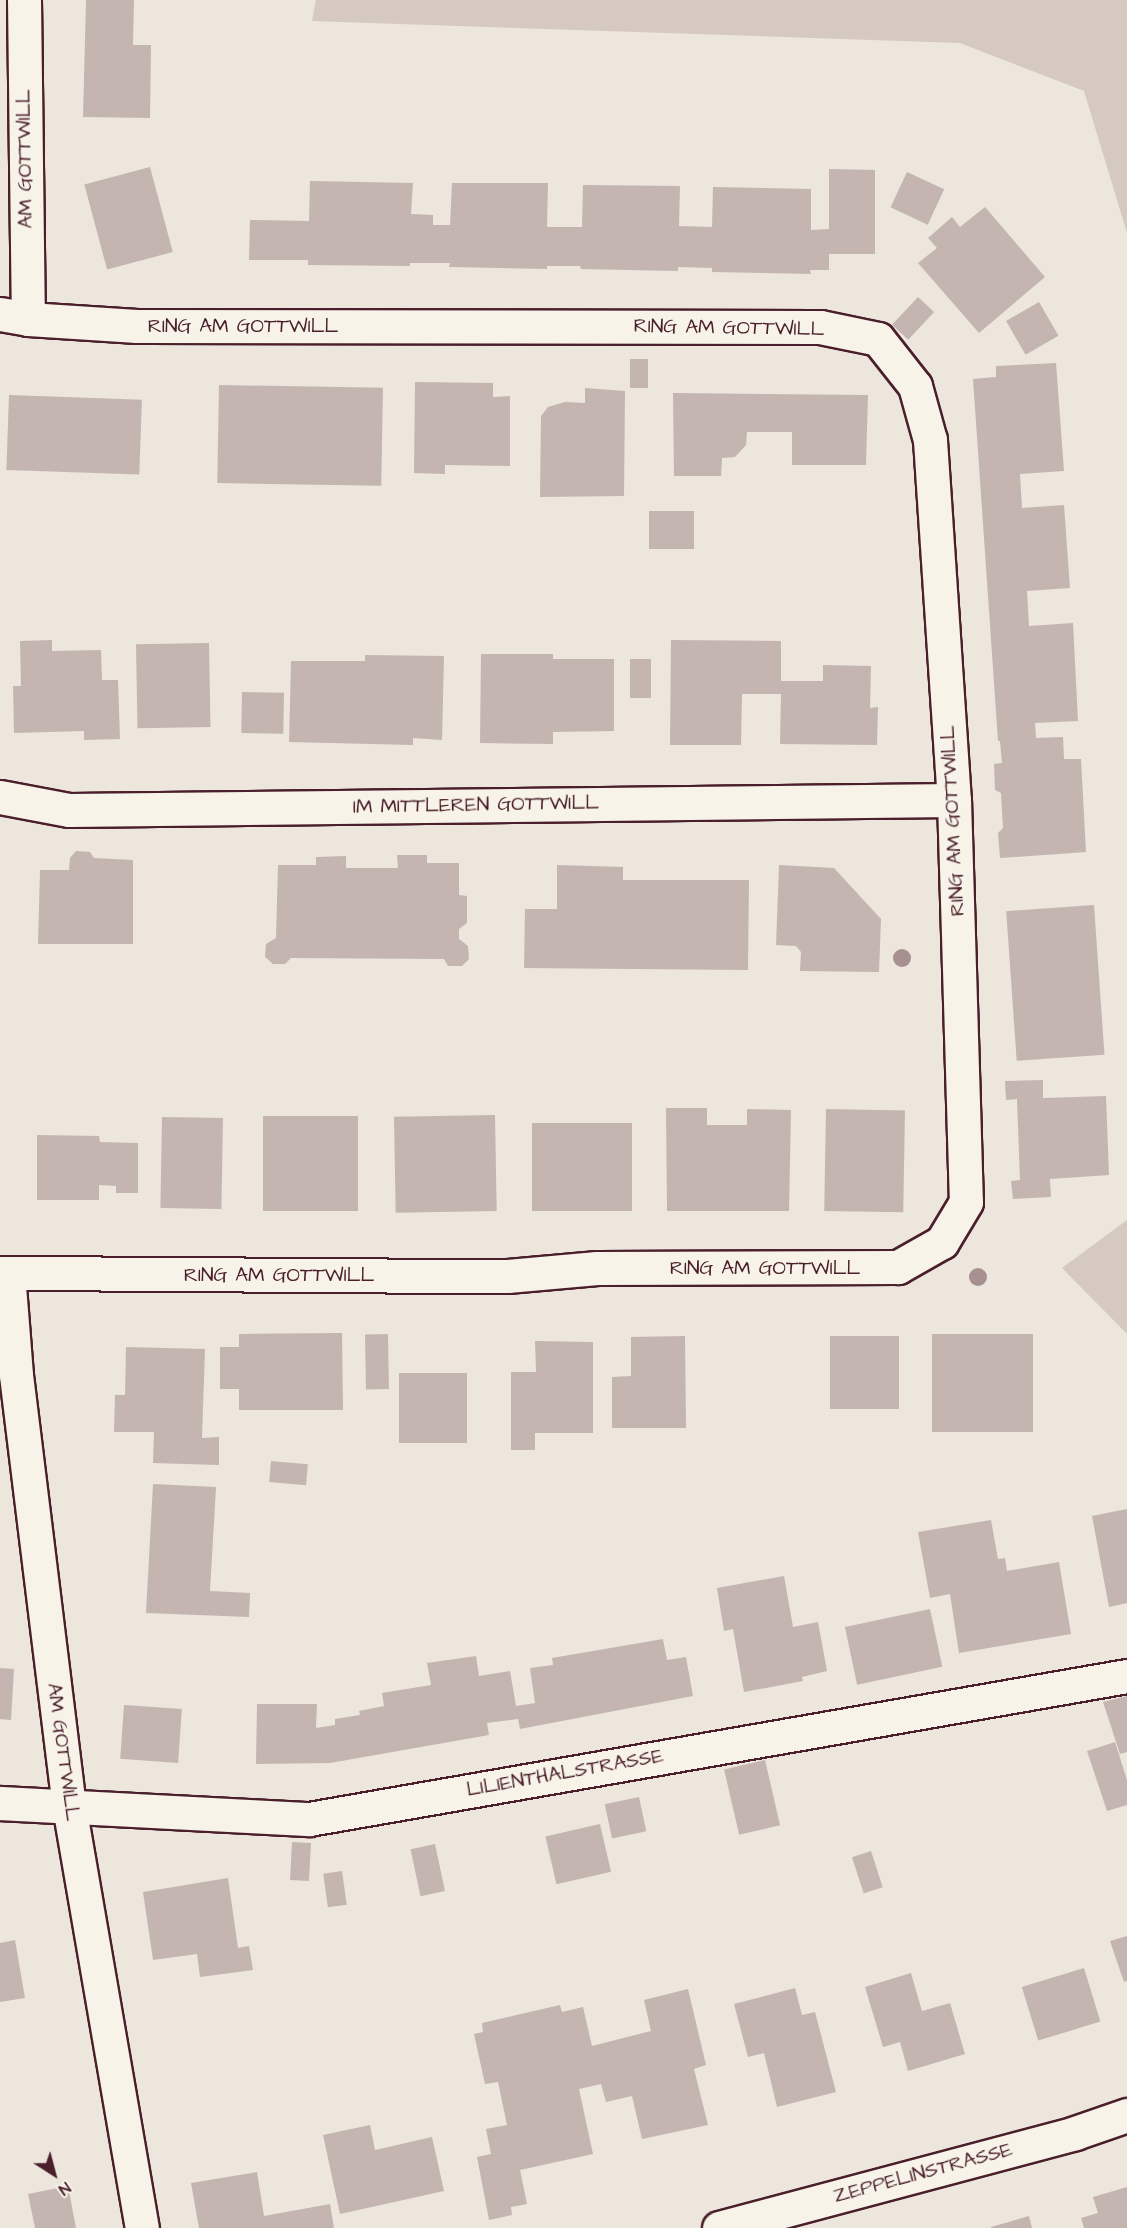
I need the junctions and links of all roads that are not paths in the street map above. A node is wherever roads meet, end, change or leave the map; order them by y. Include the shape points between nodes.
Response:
1 (24, 0) edge
2 (14, 316) edge
3 (0, 797) edge
4 (954, 800) junction
5 (4, 1273) edge
6 (1127, 1676) edge
7 (0, 1803) edge
8 (69, 1806) junction
9 (1127, 2115) edge
10 (142, 2228) edge
11 (718, 2228) edge

1 - 2 street, AM GOTTWILL
2 - 4 street, RING AM GOTTWILL via 137,326 820,327 878,339 915,386 930,440
3 - 4 street, IM MITTLEREN GOTTWILL via 69,810
4 - 5 street, RING AM GOTTWILL via 966,1202 942,1242 898,1267 597,1268 507,1276
5 - 8 street, AM GOTTWILL
6 - 8 street, LILIENTHALSTRASSE via 309,1819
7 - 8 street, LILIENTHALSTRASSE
8 - 10 street, AM GOTTWILL
9 - 11 street, ZEPPELINSTRASSE via 1075,2133

